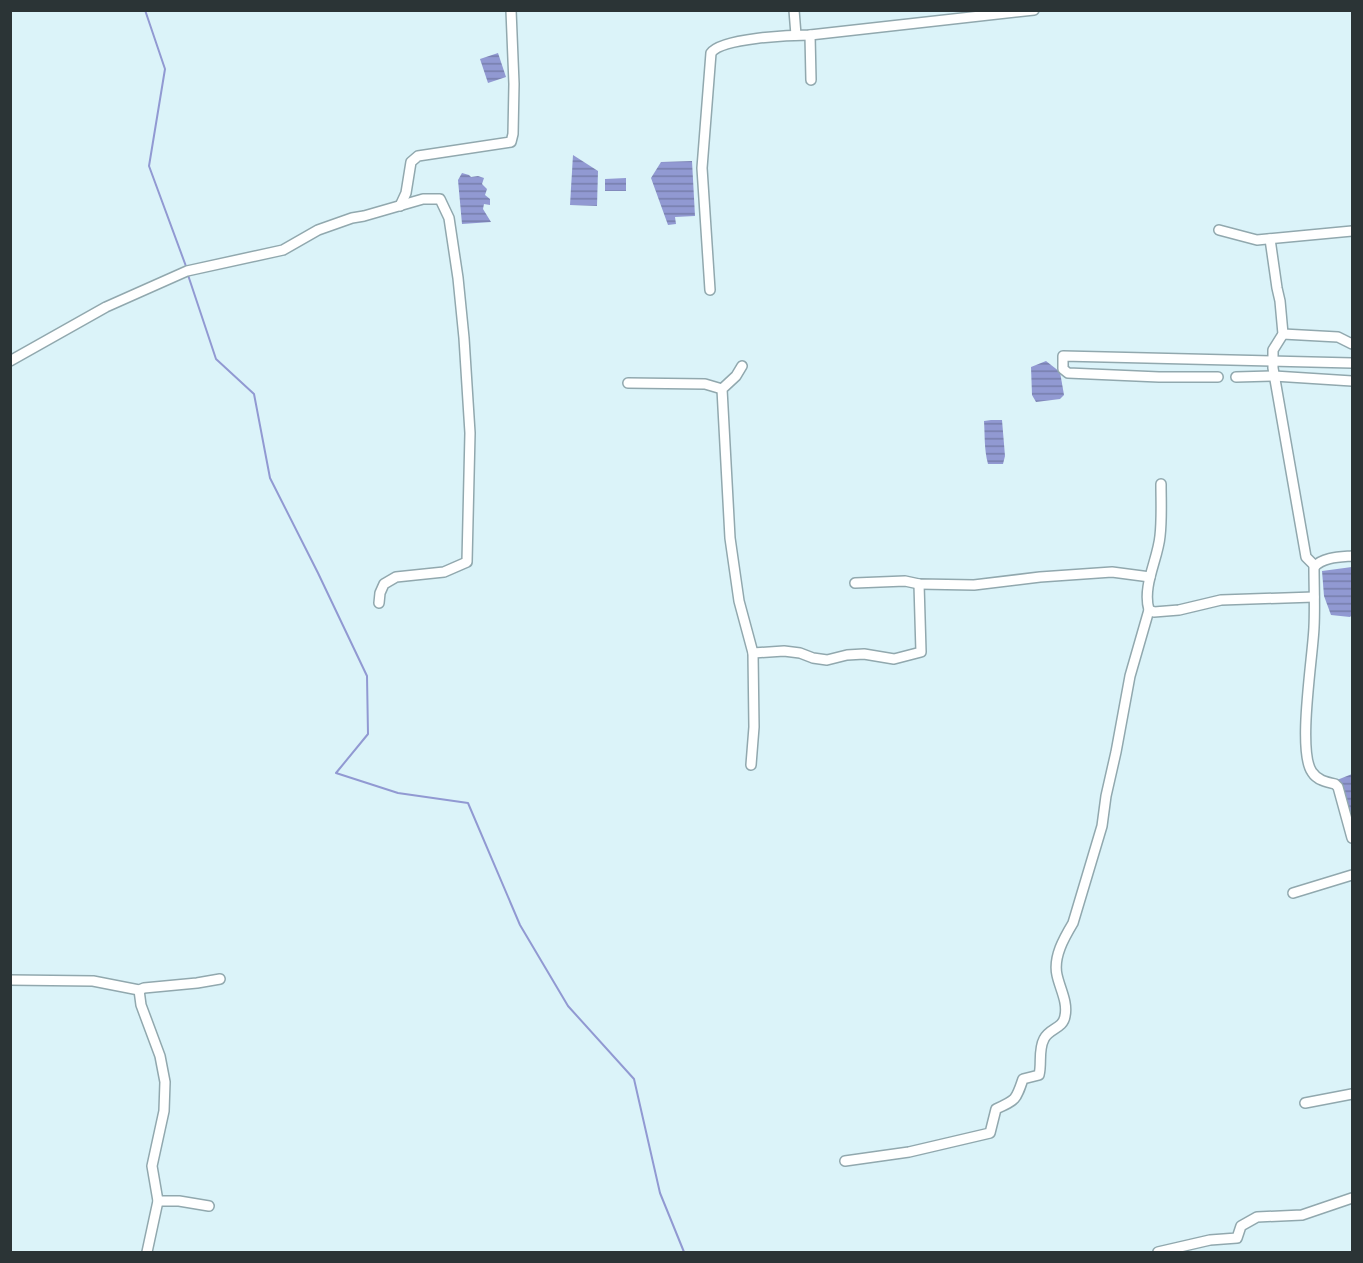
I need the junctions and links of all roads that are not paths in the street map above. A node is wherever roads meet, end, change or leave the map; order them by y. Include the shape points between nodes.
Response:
1 (511, 10) edge
2 (794, 10) edge
3 (1034, 10) edge
4 (796, 35) junction
5 (810, 35) junction
6 (811, 80) dead end
7 (400, 206) junction
8 (1219, 231) dead end
9 (1353, 231) edge
10 (1270, 239) junction
11 (710, 290) dead end
12 (1283, 334) junction
13 (1353, 344) edge
14 (1273, 360) junction
15 (10, 361) edge
16 (1353, 363) edge
17 (742, 366) dead end
18 (1274, 376) junction
19 (1218, 377) dead end
20 (1236, 377) dead end
21 (1353, 381) edge
22 (628, 382) dead end
23 (722, 389) junction
24 (1161, 484) dead end
25 (1353, 556) edge
26 (1315, 566) junction
27 (1149, 577) junction
28 (855, 583) dead end
29 (919, 584) junction
30 (1314, 597) junction
31 (379, 603) dead end
32 (1149, 610) junction
33 (753, 653) junction
34 (751, 765) dead end
35 (1353, 837) edge
36 (1353, 875) edge
37 (1293, 893) dead end
38 (10, 980) edge
39 (220, 980) dead end
40 (139, 990) junction
41 (1353, 1094) edge
42 (1305, 1103) dead end
43 (845, 1161) dead end
44 (1353, 1198) edge
45 (158, 1201) junction
46 (209, 1206) dead end
47 (147, 1252) edge
48 (1158, 1252) edge

1 - 7 street via 511,142 418,156 411,162
2 - 4 street
3 - 5 street
4 - 5 street
4 - 11 street via 735,41 711,53 702,168
5 - 6 street
7 - 15 street via 318,230 283,250 187,272 106,307
7 - 31 street via 440,199 449,218 464,338 470,433 466,562 444,572 396,577 384,584
8 - 10 street via 1257,240
9 - 10 street
10 - 12 street
12 - 13 street via 1338,337
12 - 14 street via 1273,350
14 - 16 street
14 - 18 street
14 - 19 street via 1063,356 1068,373
17 - 23 street
18 - 20 street
18 - 21 street
18 - 26 street via 1306,557
22 - 23 street via 705,384
23 - 33 street via 730,538 739,601
24 - 27 street via 1160,538
25 - 26 street via 1324,560
26 - 30 street
27 - 29 street via 1112,572 974,585
27 - 32 street
28 - 29 street
29 - 33 street via 921,652 894,659 864,654 827,660 784,651
30 - 32 street via 1221,600 1179,610
30 - 35 street via 1306,752 1311,772 1338,787
32 - 43 street via 1130,676 1102,826 1073,923 1057,957 1056,973 1065,1016 1062,1025 1044,1039 1039,1075 1023,1079 1014,1101 996,1109 990,1133 909,1152
33 - 34 street
36 - 37 street
38 - 40 street via 93,981
39 - 40 street
40 - 45 street via 165,1082 164,1112 152,1166
41 - 42 street
44 - 48 street via 1302,1215 1257,1217 1241,1226 1237,1238
45 - 46 street
45 - 47 street

